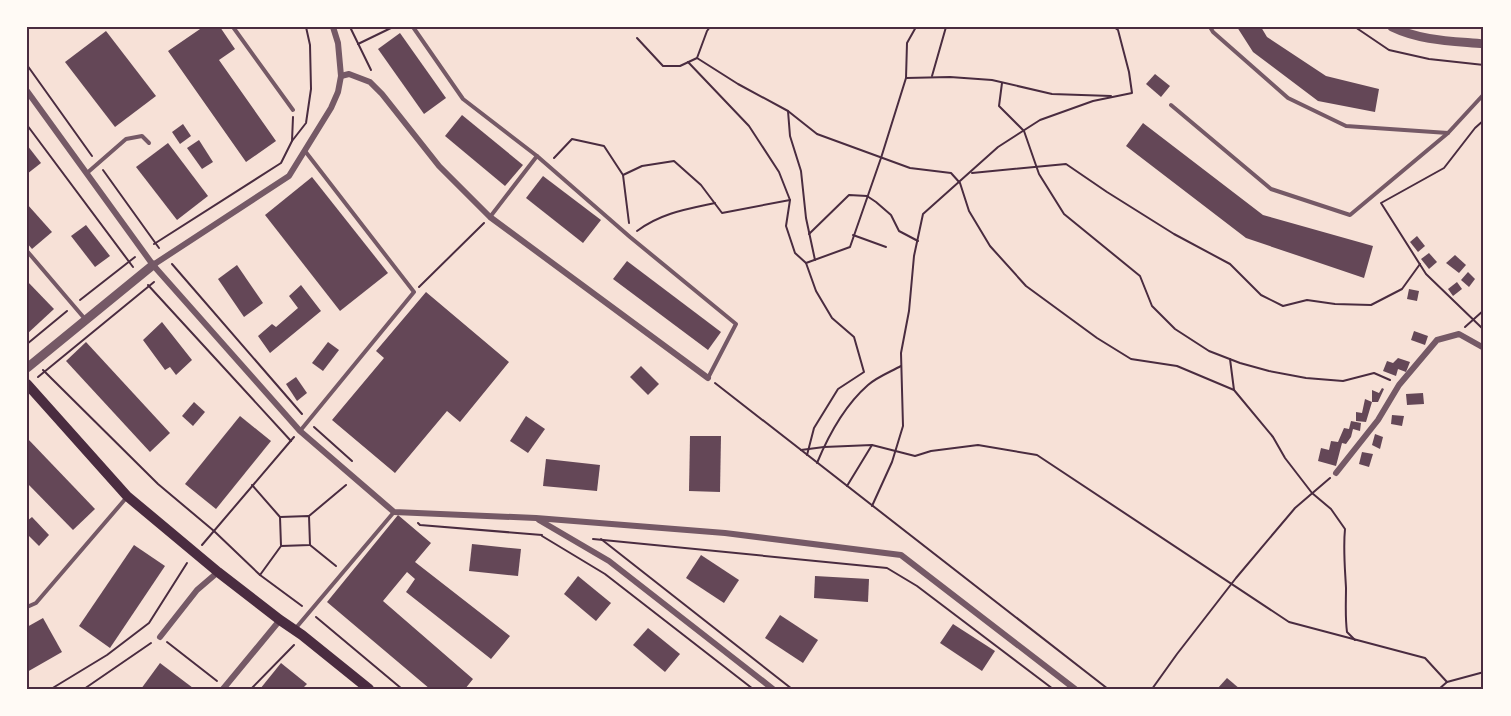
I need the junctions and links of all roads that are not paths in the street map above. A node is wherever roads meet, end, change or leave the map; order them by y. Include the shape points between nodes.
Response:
1 (233, 27) edge
2 (333, 27) edge
3 (413, 27) edge
4 (1210, 27) edge
5 (1392, 27) edge
6 (1484, 44) edge
7 (341, 76) junction
8 (27, 91) edge
9 (1484, 94) edge
10 (1171, 105) dead end
11 (293, 110) road end
12 (1448, 133) junction
13 (149, 143) dead end
14 (304, 151) junction
15 (537, 156) junction
16 (87, 174) junction
17 (490, 217) junction
18 (27, 251) edge
19 (153, 265) junction
20 (85, 320) junction
21 (1484, 348) edge
22 (27, 368) edge
23 (708, 378) joint
24 (28, 385) edge
25 (300, 431) junction
26 (1336, 473) road end
27 (127, 496) junction
28 (394, 512) junction
29 (536, 518) junction
30 (218, 572) junction
31 (27, 607) edge
32 (280, 621) junction
33 (298, 632) junction
34 (160, 637) road end
35 (224, 688) edge
36 (369, 689) edge
37 (773, 689) edge
38 (1075, 689) edge

1 - 11 lane
2 - 7 street
3 - 15 lane via 463,99
4 - 12 lane via 1288,98 1346,126
5 - 6 street via 1441,41
7 - 14 street via 332,108
7 - 17 street via 349,74 370,82 439,166
8 - 16 street
9 - 12 lane
10 - 12 lane via 1271,189 1350,215
13 - 16 lane via 142,136 126,139
14 - 19 street via 289,176
14 - 25 lane via 414,292
15 - 17 lane
15 - 23 lane via 736,324
16 - 19 street
17 - 23 street
18 - 20 lane
19 - 20 street
19 - 25 street
20 - 22 street
21 - 26 street via 1459,334 1437,340 1399,385 1378,420
24 - 27 main road
25 - 28 street
27 - 30 main road
27 - 31 lane via 36,603
28 - 29 street
28 - 33 lane via 310,612
29 - 37 street via 609,561
29 - 38 street via 725,532 902,555
30 - 32 main road
30 - 34 street via 197,590
32 - 33 main road
32 - 35 street
33 - 36 main road

